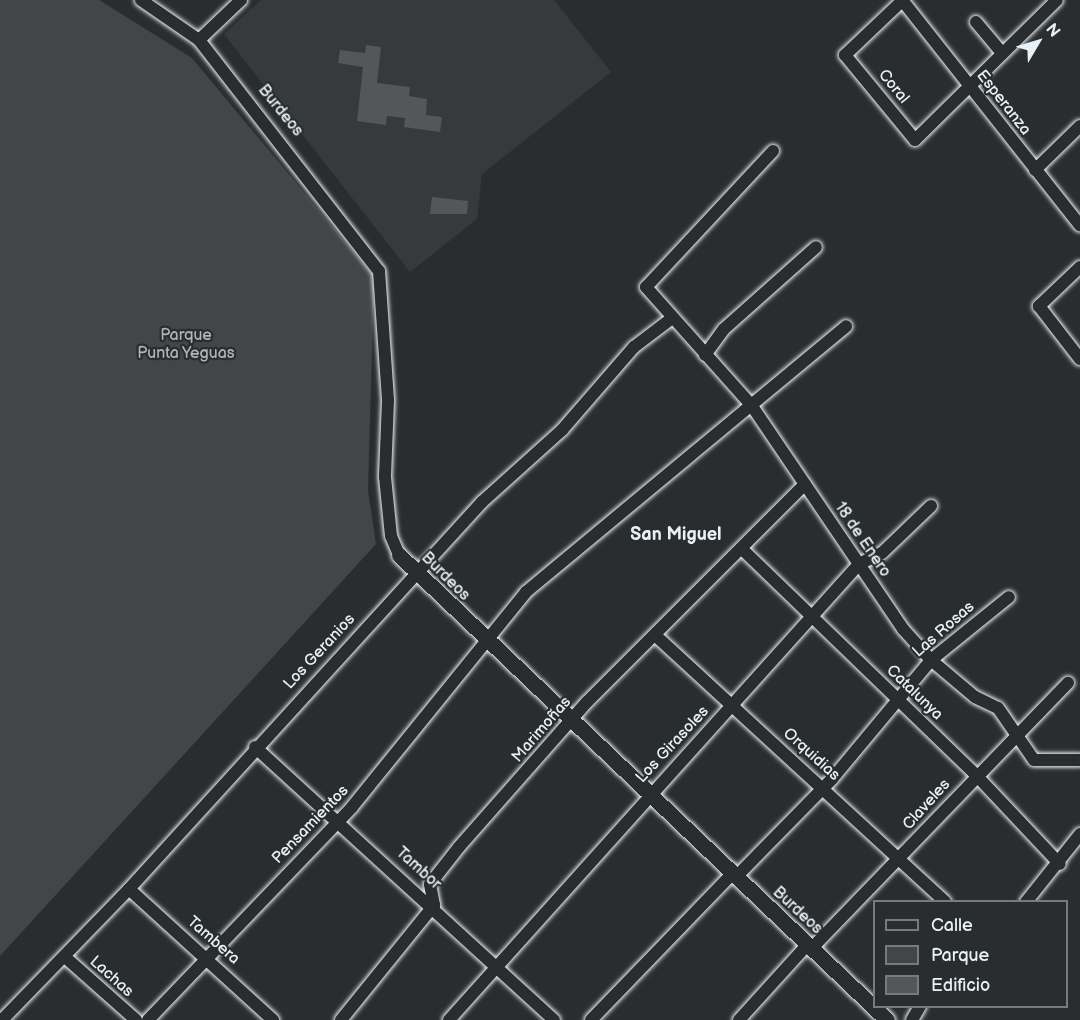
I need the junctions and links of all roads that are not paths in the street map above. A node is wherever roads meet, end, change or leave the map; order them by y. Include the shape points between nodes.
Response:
1 (141, 0) edge
2 (241, 0) edge
3 (902, 0) edge
4 (1057, 0) edge
5 (976, 22) dead end
6 (200, 40) junction
7 (1002, 53) junction
8 (968, 86) junction
9 (1080, 126) edge
10 (773, 151) dead end
11 (1035, 170) junction
12 (1080, 225) edge
13 (816, 247) dead end
14 (1080, 267) edge
15 (672, 318) junction
16 (846, 326) dead end
17 (705, 355) junction
18 (1080, 359) edge
19 (752, 406) junction
20 (805, 484) junction
21 (931, 506) dead end
22 (742, 549) junction
23 (399, 555) joint
24 (859, 564) junction
25 (415, 574) junction
26 (1009, 597) dead end
27 (810, 618) junction
28 (655, 635) junction
29 (486, 642) junction
30 (931, 660) junction
31 (1068, 683) dead end
32 (899, 700) junction
33 (731, 705) junction
34 (572, 725) junction
35 (1012, 735) junction
36 (255, 747) junction
37 (1080, 759) edge
38 (976, 775) junction
39 (822, 787) junction
40 (648, 796) junction
41 (339, 821) junction
42 (1080, 834) edge
43 (901, 858) junction
44 (1060, 864) junction
45 (733, 876) junction
46 (129, 889) junction
47 (943, 900) edge
48 (1028, 900) edge
49 (434, 905) junction
50 (809, 947) junction
51 (204, 956) junction
52 (65, 957) junction
53 (499, 966) junction
54 (873, 1007) edge
55 (874, 1008) edge
56 (2, 1020) edge
57 (136, 1020) edge
58 (148, 1020) edge
59 (273, 1020) edge
60 (341, 1020) edge
61 (449, 1020) edge
62 (554, 1020) edge
63 (591, 1020) edge
64 (740, 1020) edge
65 (887, 1020) edge

1 - 6 street, Burdeos
2 - 6 street
3 - 8 street, Esperanza
3 - 8 street, Coral via 845,55 915,140
4 - 7 street
5 - 7 street
6 - 23 street, Burdeos via 379,271 388,401 385,477 391,536
7 - 8 street
8 - 11 street, Esperanza
9 - 11 street
10 - 15 street, 18 de Enero via 646,287
11 - 12 street, Esperanza
13 - 17 street via 724,329
14 - 18 street via 1040,306
15 - 17 street, 18 de Enero
15 - 25 street, Los Geranios via 634,347 562,430 482,502
16 - 19 street, Pensamientos
17 - 19 street, 18 de Enero
19 - 20 street, 18 de Enero
19 - 29 street, Pensamientos via 526,592
20 - 22 street, Marimoñas
20 - 24 street, 18 de Enero
21 - 24 street, Los Girasoles via 882,553
22 - 27 street, Catalunya
22 - 28 street, Marimoñas via 716,568
23 - 25 street, Burdeos
24 - 27 street, Los Girasoles
24 - 30 street, 18 de Enero
25 - 29 street, Burdeos
25 - 36 street, Los Geranios
26 - 30 street, Las Rosas
27 - 32 street, Catalunya
27 - 33 street, Los Girasoles
28 - 33 street, Orquidias
28 - 34 street, Marimoñas via 587,702
29 - 34 street, Burdeos
29 - 41 street, Pensamientos
30 - 32 street, Las Rosas
30 - 35 street, 18 de Enero via 975,697 998,708
31 - 35 street, Claveles via 1043,714
32 - 38 street, Catalunya
32 - 39 street, Las Rosas
33 - 39 street, Orquidias
33 - 40 street, Los Girasoles
34 - 40 street, Burdeos
34 - 49 street, Marimoñas via 445,864 430,884
35 - 37 street, 18 de Enero via 1034,760
35 - 38 street, Claveles
36 - 41 street, Tambor
36 - 46 street, Los Geranios
38 - 43 street, Claveles
38 - 44 street, Catalunya
39 - 43 street, Orquidias
39 - 45 street, Las Rosas
40 - 45 street, Burdeos
40 - 53 street, Los Girasoles
41 - 49 street, Tambor
41 - 51 street, Pensamientos
42 - 44 street
43 - 47 street, Orquidias
43 - 50 street, Claveles via 851,901 843,920
44 - 48 street
45 - 50 street, Burdeos
45 - 63 street, Las Rosas
46 - 51 street, Tambera
46 - 52 street, Los Geranios
49 - 53 street, Tambor
49 - 60 street
50 - 54 street, Burdeos
50 - 64 street, Claveles
51 - 58 street, Pensamientos
51 - 59 street, Tambera
52 - 56 street, Los Geranios
52 - 57 street, Lachas
53 - 61 street, Los Girasoles
53 - 62 street, Tambor
55 - 65 street, Burdeos

